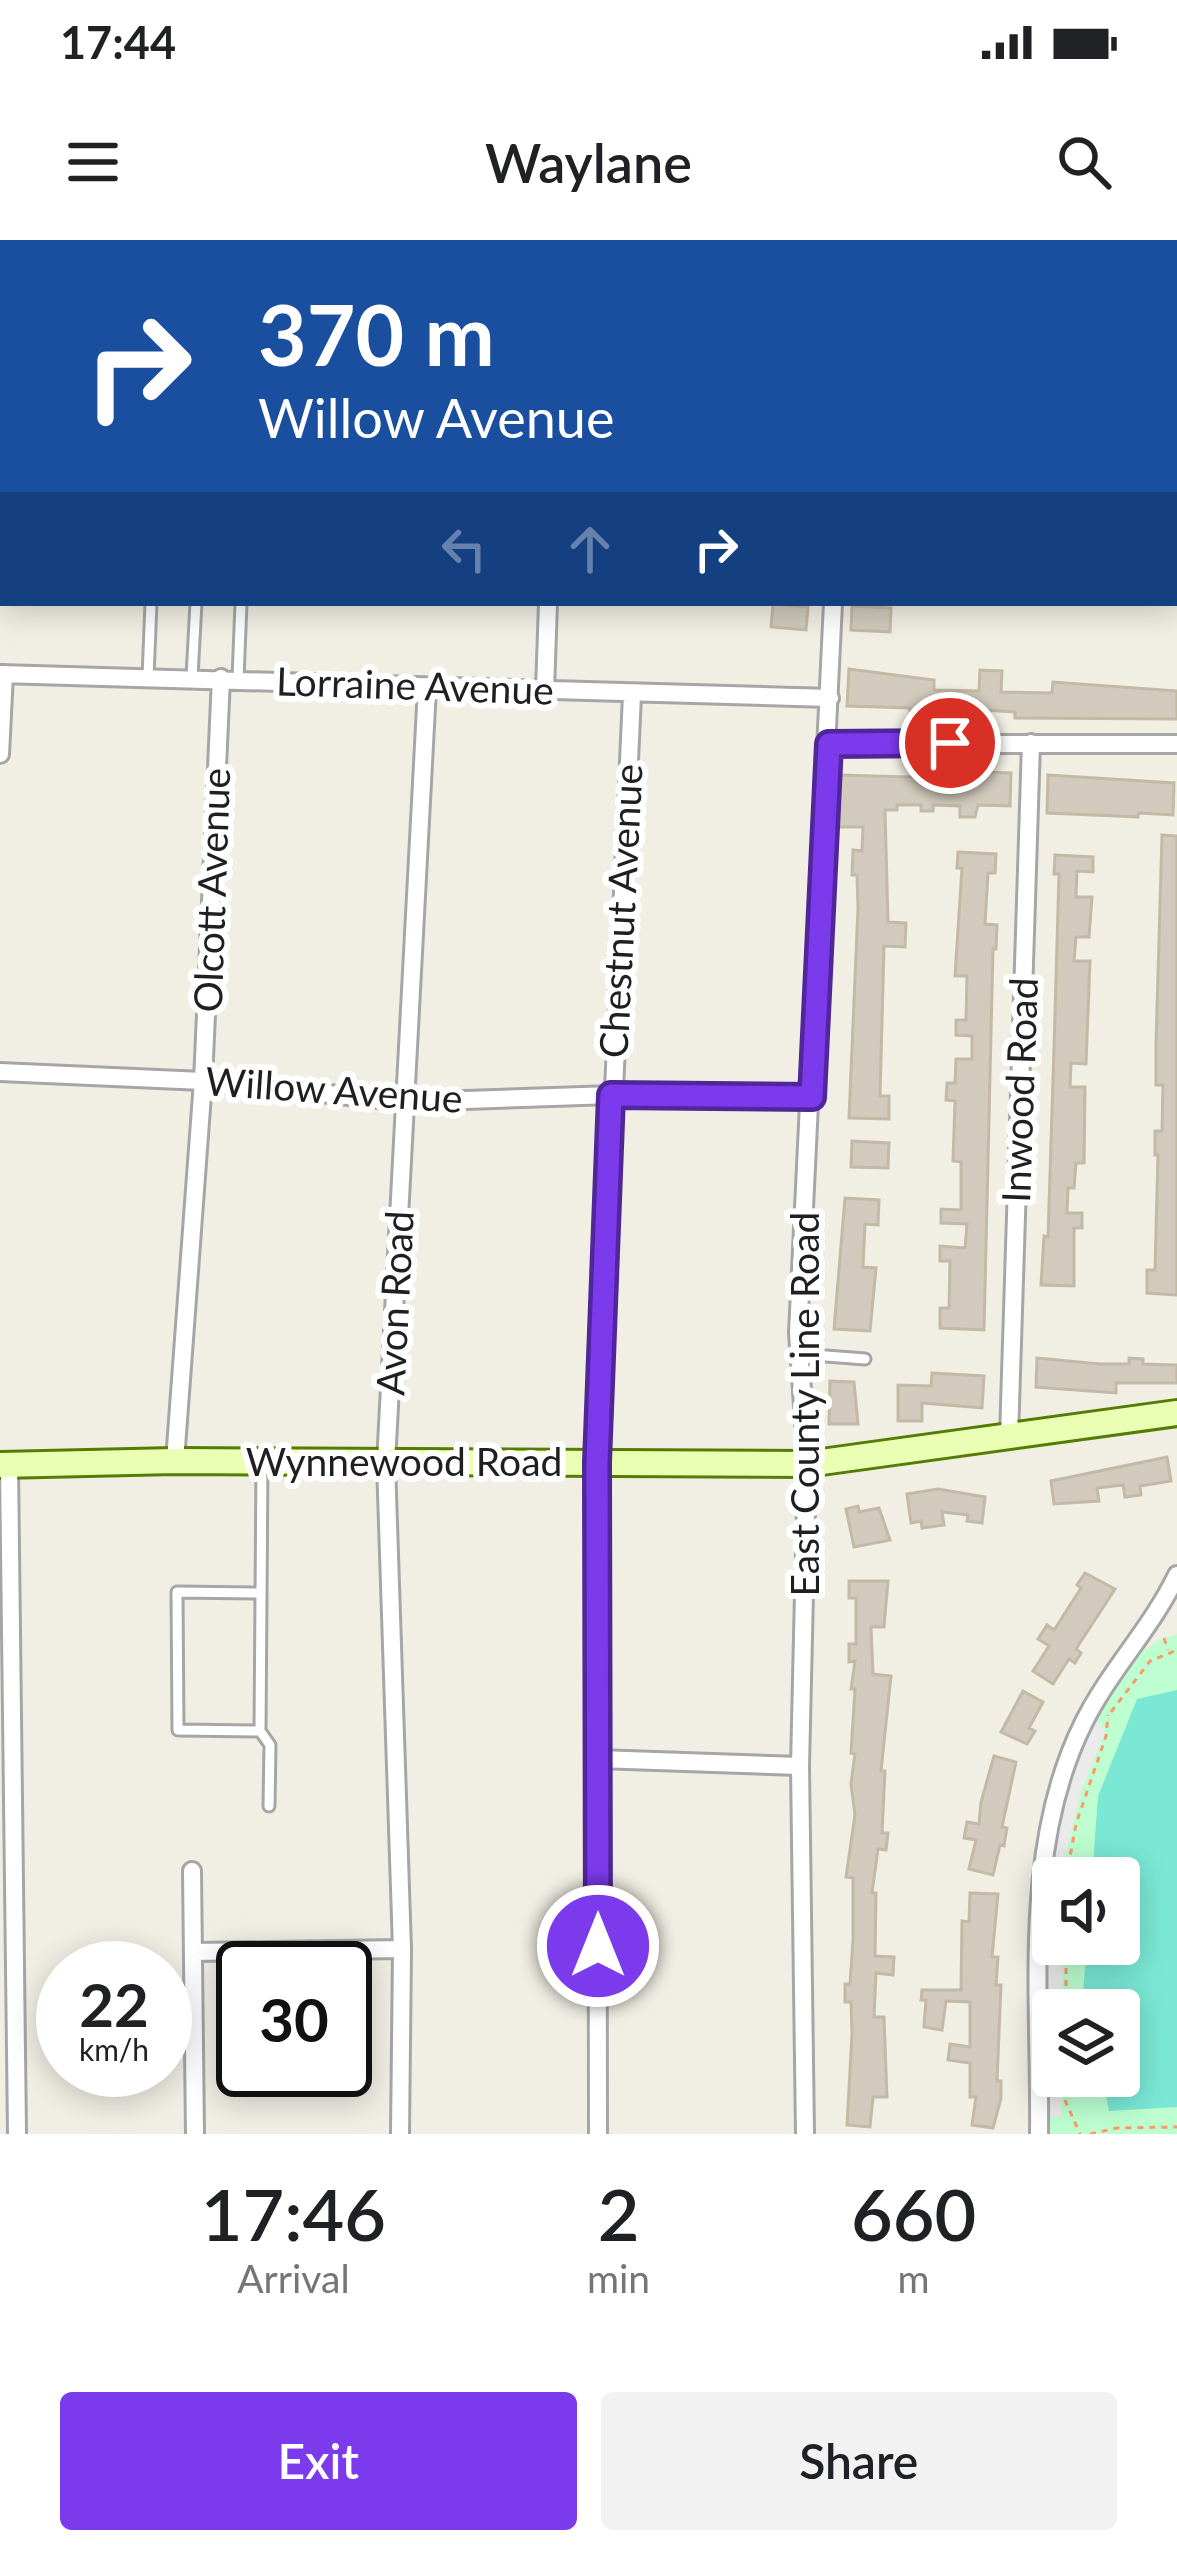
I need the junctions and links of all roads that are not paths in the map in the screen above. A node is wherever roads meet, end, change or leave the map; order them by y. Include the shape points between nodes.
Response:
1 (151, 606) edge
2 (196, 606) edge
3 (241, 606) edge
4 (548, 606) edge
5 (833, 606) edge
6 (2, 674) edge
7 (148, 676) junction
8 (192, 677) junction
9 (229, 678) junction
10 (427, 688) junction
11 (545, 690) junction
12 (632, 695) junction
13 (830, 698) junction
14 (1031, 743) junction
15 (829, 744) junction
16 (1177, 745) edge
17 (0, 754) edge
18 (0, 1072) edge
19 (203, 1081) junction
20 (611, 1095) junction
21 (812, 1097) junction
22 (406, 1102) junction
23 (800, 1354) junction
24 (866, 1358) dead end
25 (1177, 1413) edge
26 (1009, 1437) junction
27 (175, 1461) junction
28 (262, 1462) junction
29 (386, 1462) junction
30 (597, 1462) junction
31 (807, 1464) junction
32 (4, 1465) edge
33 (5, 1543) edge
34 (1177, 1576) edge
35 (261, 1593) junction
36 (260, 1731) junction
37 (598, 1759) junction
38 (800, 1766) junction
39 (269, 1806) dead end
40 (192, 1871) dead end
41 (8, 1887) edge
42 (402, 1949) junction
43 (195, 1952) junction
44 (0, 1987) edge
45 (18, 1997) junction
46 (17, 2134) edge
47 (194, 2134) edge
48 (400, 2134) edge
49 (598, 2134) edge
50 (805, 2134) edge
51 (1039, 2134) edge

1 - 7 lane
2 - 8 lane
3 - 9 lane
4 - 11 street
5 - 13 street, East County Line Road
6 - 7 street, Lorraine Avenue
6 - 17 street
7 - 8 street, Lorraine Avenue
8 - 9 street, Lorraine Avenue
9 - 10 street, Lorraine Avenue
9 - 19 street, Olcott Avenue
10 - 11 street, Lorraine Avenue
10 - 22 street, Avon Road
11 - 12 street, Lorraine Avenue
12 - 13 street, Lorraine Avenue
12 - 20 street, Chestnut Avenue
13 - 15 street, East County Line Road
14 - 15 street
14 - 16 street
14 - 26 street, Inwood Road
15 - 21 street, East County Line Road
18 - 19 street, Willow Avenue
19 - 22 street, Willow Avenue
19 - 27 street, Olcott Avenue
20 - 21 street, Willow Avenue
20 - 22 street, Willow Avenue
20 - 30 street, Chestnut Avenue
21 - 23 street, East County Line Road
22 - 29 street, Avon Road
23 - 24 lane
23 - 31 street, East County Line Road
25 - 26 main road, Wynnewood Road
26 - 31 main road, Wynnewood Road
27 - 28 main road, Wynnewood Road
27 - 32 main road, Wynnewood Road
28 - 29 main road, Wynnewood Road
28 - 35 lane
29 - 30 main road, Wynnewood Road
29 - 42 street, Avon Road
30 - 31 main road, Wynnewood Road
30 - 37 street, Chestnut Avenue
31 - 38 street, East County Line Road
32 - 33 street
33 - 41 street
34 - 51 street via 1163,1628 1082,1726 1052,1812 1040,1926
35 - 36 lane
35 - 36 lane via 177,1592 178,1730
36 - 39 lane via 270,1745
37 - 38 street
37 - 49 street, Chestnut Avenue
38 - 50 street, East County Line Road
40 - 43 street
41 - 45 street
42 - 43 street
42 - 48 street, Avon Road
43 - 47 street
44 - 45 street
45 - 46 street

